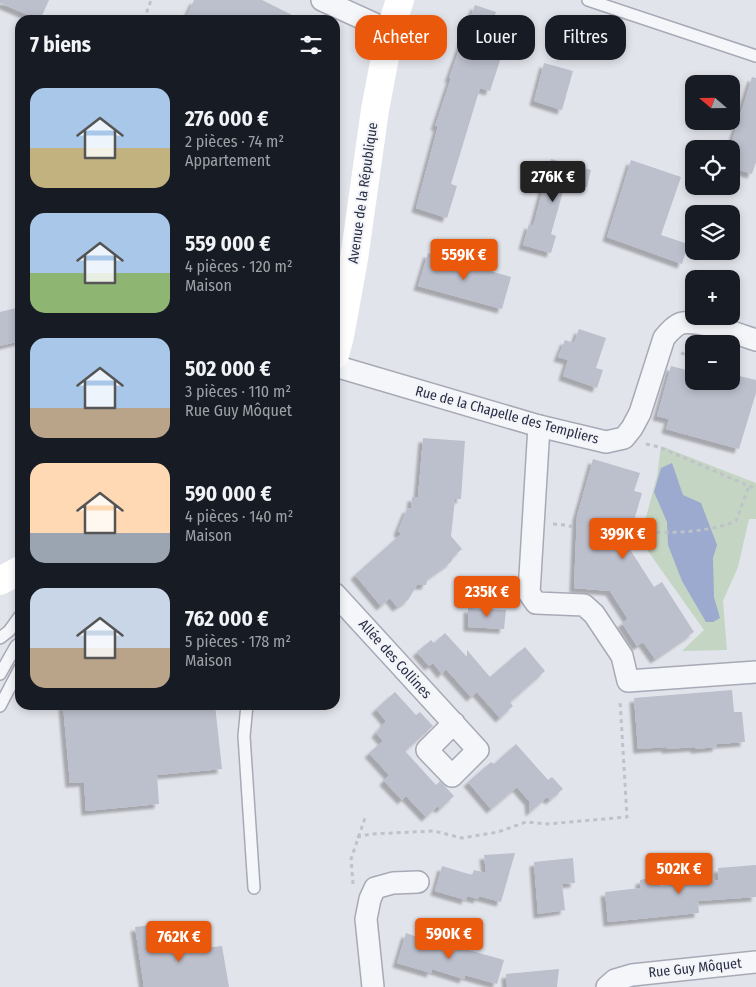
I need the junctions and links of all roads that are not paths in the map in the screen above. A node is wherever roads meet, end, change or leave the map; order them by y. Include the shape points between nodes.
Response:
1 (322, 0) edge
2 (400, 0) edge
3 (588, 0) edge
4 (355, 15) edge
5 (395, 15) edge
6 (756, 56) edge
7 (384, 60) edge
8 (340, 336) edge
9 (756, 340) edge
10 (340, 367) edge
11 (539, 426) junction
12 (340, 599) edge
13 (15, 623) edge
14 (0, 638) edge
15 (15, 648) edge
16 (756, 672) edge
17 (0, 674) edge
18 (15, 678) edge
19 (0, 706) edge
20 (247, 710) edge
21 (454, 724) dead end
22 (418, 882) dead end
23 (254, 888) dead end
24 (756, 962) edge
25 (373, 987) edge
26 (606, 987) edge

1 - 4 street
2 - 5 street, Avenue de la République
3 - 6 lane
7 - 8 street, Avenue de la République
9 - 11 street, Rue de la Chapelle des Templiers via 700,324 681,324 664,338 640,413 624,438 606,442
10 - 11 street, Rue de la Chapelle des Templiers
11 - 16 street via 529,593 536,603 584,605 594,614 622,656 628,681
12 - 21 street, Allée des Collines
13 - 14 lane
15 - 17 lane
18 - 19 lane
20 - 23 lane via 244,736
22 - 25 street via 375,888 370,899 366,918
24 - 26 street, Rue Guy Môquet via 632,975 614,980

